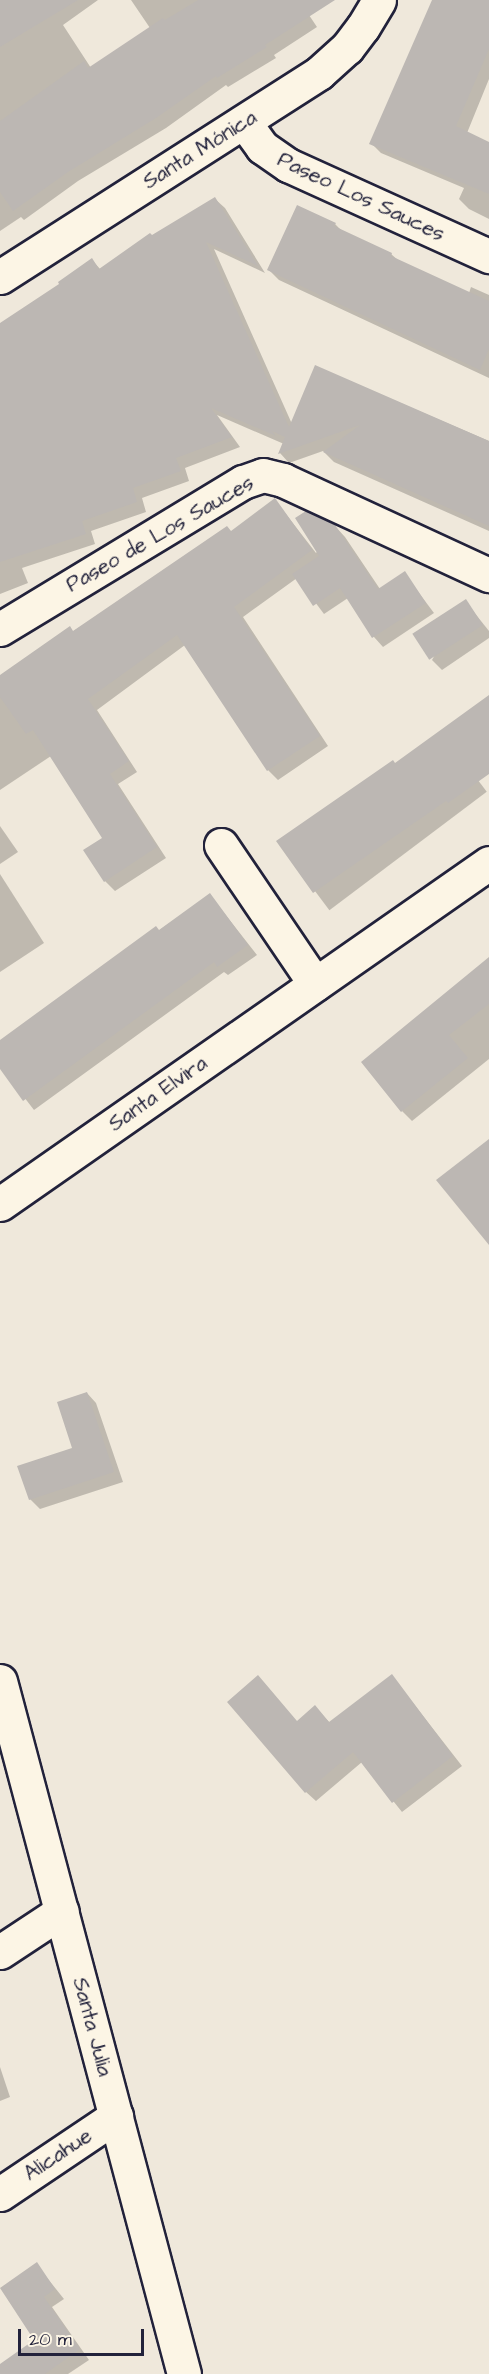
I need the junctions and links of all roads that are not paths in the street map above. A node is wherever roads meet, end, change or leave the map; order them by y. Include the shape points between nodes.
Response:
1 (379, 0) edge
2 (244, 122) junction
3 (489, 256) edge
4 (0, 277) edge
5 (489, 575) edge
6 (0, 629) edge
7 (221, 845) dead end
8 (489, 863) edge
9 (315, 984) junction
10 (0, 1204) edge
11 (0, 1681) edge
12 (62, 1911) junction
13 (0, 1952) edge
14 (116, 2116) junction
15 (0, 2194) edge
16 (184, 2374) edge

1 - 2 street, Santa Mónica via 352,41 319,73
2 - 3 street, Paseo Los Sauces via 262,147 288,165
2 - 4 street, Santa Mónica
5 - 6 street, Paseo de Los Sauces via 283,480 263,475 243,482
7 - 9 street
8 - 9 street, Santa Elvira
9 - 10 street, Santa Elvira
11 - 12 street, Santa Julia
12 - 13 street
12 - 14 street, Santa Julia
14 - 15 street, Alicahue
14 - 16 street, Santa Julia

